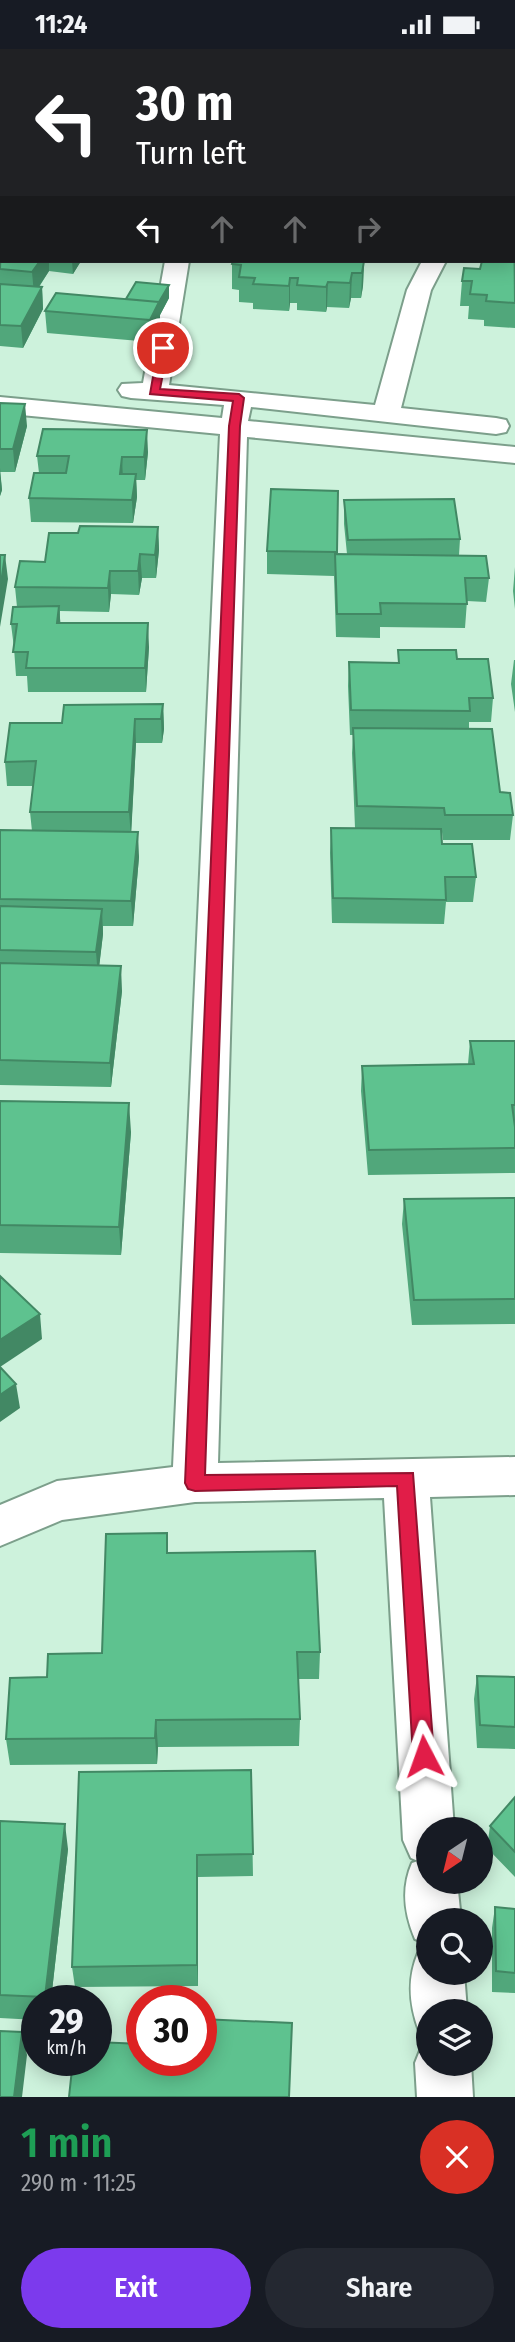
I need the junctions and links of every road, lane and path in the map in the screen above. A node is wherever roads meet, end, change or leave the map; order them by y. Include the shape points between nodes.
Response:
1 (177, 263) edge
2 (434, 263) edge
3 (0, 380) edge
4 (51, 384) dead end
5 (103, 388) dead end
6 (154, 392) junction
7 (0, 405) edge
8 (236, 412) junction
9 (386, 415) junction
10 (515, 428) edge
11 (515, 455) edge
12 (515, 1476) edge
13 (406, 1478) junction
14 (195, 1483) junction
15 (0, 1526) edge
16 (428, 1817) edge
17 (444, 2076) edge
18 (445, 2097) edge

1 - 6 street
2 - 9 street via 419,290
3 - 4 street
5 - 6 street
6 - 8 street
7 - 8 street
8 - 9 street
8 - 11 street
8 - 14 street
9 - 10 street
12 - 13 street
13 - 14 street
13 - 16 street
14 - 15 street via 57,1501
17 - 18 street

